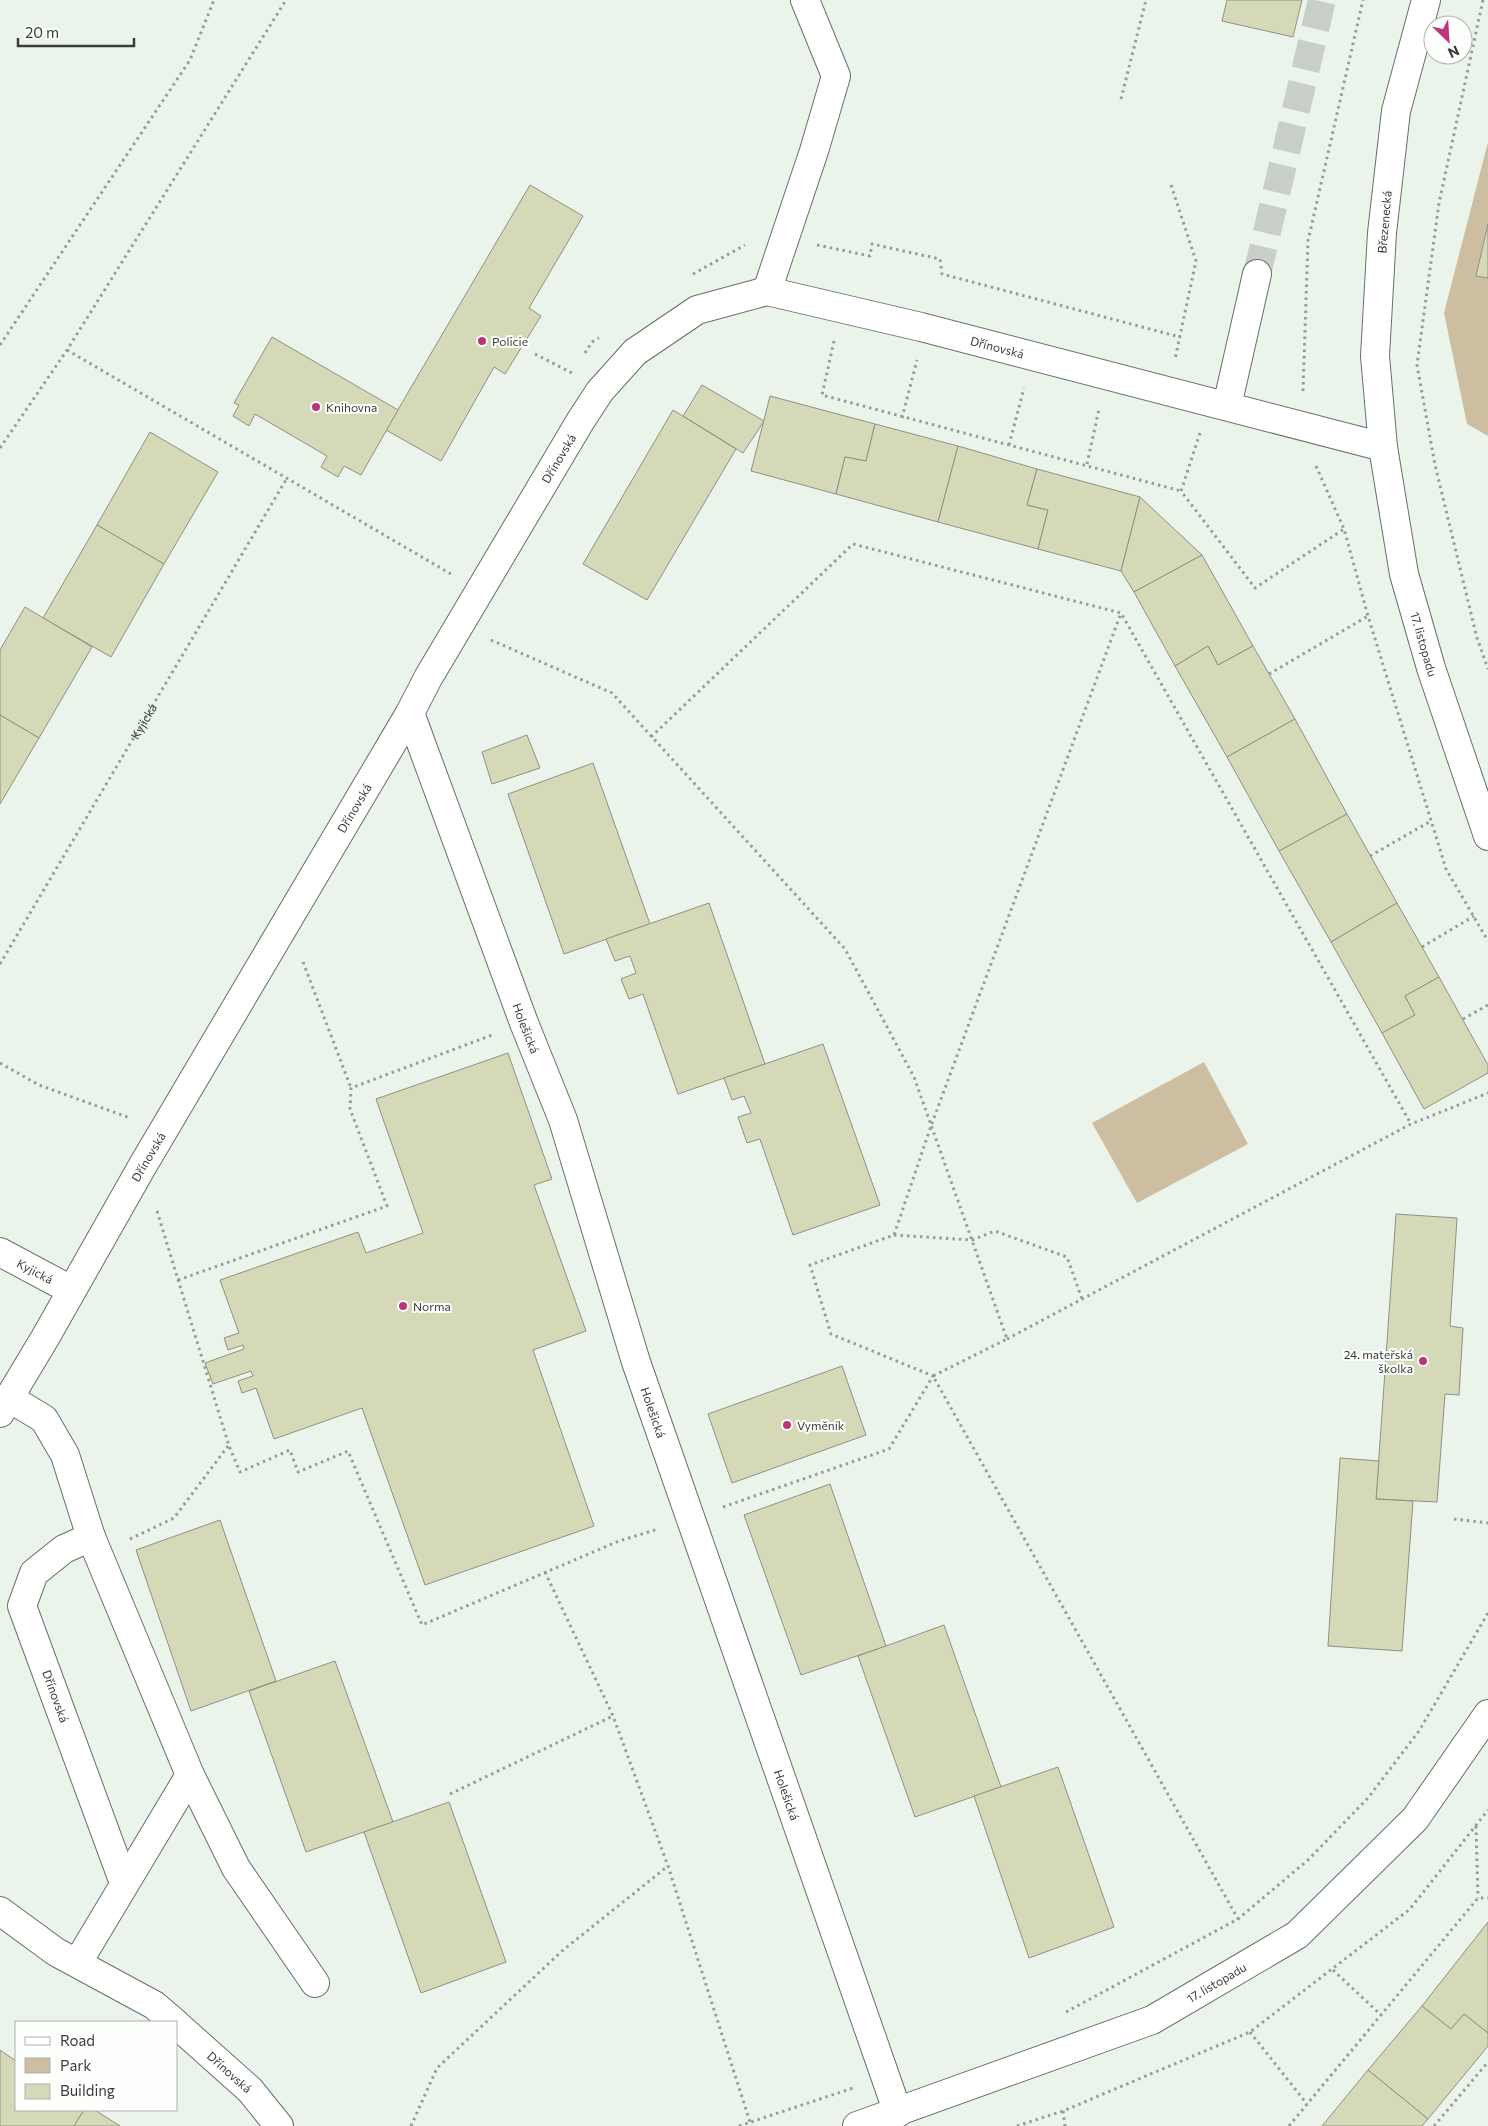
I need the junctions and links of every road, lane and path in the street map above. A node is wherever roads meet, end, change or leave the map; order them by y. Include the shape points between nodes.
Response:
1 (214, 0) edge
2 (286, 0) edge
3 (804, 0) edge
4 (1146, 0) edge
5 (1363, 0) edge
6 (1426, 0) edge
7 (1483, 0) edge
8 (1121, 99) dead end
9 (1171, 185) dead end
10 (783, 241) junction
11 (1257, 274) tunnel mouth
12 (767, 291) junction
13 (1180, 337) junction
14 (834, 340) dead end
15 (0, 345) edge
16 (67, 350) junction
17 (535, 354) dead end
18 (918, 357) dead end
19 (1174, 361) dead end
20 (1026, 378) dead end
21 (600, 391) junction
22 (1303, 396) dead end
23 (1101, 400) dead end
24 (1227, 406) junction
25 (902, 418) junction
26 (1201, 429) dead end
27 (1009, 445) junction
28 (1383, 447) junction
29 (0, 448) edge
30 (1314, 462) dead end
31 (1087, 464) junction
32 (287, 478) junction
33 (1180, 491) junction
34 (1344, 529) junction
35 (456, 577) dead end
36 (1121, 614) junction
37 (1368, 616) junction
38 (483, 636) dead end
39 (1488, 669) edge
40 (1269, 674) dead end
41 (410, 713) junction
42 (651, 737) junction
43 (1431, 821) junction
44 (1488, 836) edge
45 (1370, 856) dead end
46 (1474, 916) junction
47 (288, 921) junction
48 (1488, 941) edge
49 (1422, 947) dead end
50 (0, 964) edge
51 (1488, 1005) edge
52 (1463, 1019) dead end
53 (524, 1023) junction
54 (0, 1063) edge
55 (351, 1088) junction
56 (1488, 1093) edge
57 (1412, 1124) junction
58 (932, 1126) junction
59 (164, 1130) junction
60 (143, 1165) junction
61 (894, 1235) junction
62 (972, 1240) junction
63 (0, 1252) edge
64 (178, 1280) junction
65 (71, 1290) junction
66 (1082, 1299) junction
67 (1007, 1339) junction
68 (933, 1376) junction
69 (5, 1406) edge
70 (229, 1446) junction
71 (691, 1519) junction
72 (1454, 1519) dead end
73 (1488, 1523) edge
74 (94, 1544) junction
75 (544, 1572) junction
76 (1488, 1613) edge
77 (1488, 1714) edge
78 (613, 1716) junction
79 (190, 1775) junction
80 (450, 1794) dead end
81 (1488, 1810) edge
82 (1476, 1825) junction
83 (668, 1866) junction
84 (124, 1883) junction
85 (1478, 1898) junction
86 (1488, 1898) edge
87 (0, 1911) edge
88 (1238, 1919) junction
89 (78, 1962) junction
90 (1333, 1970) junction
91 (315, 1983) dead end
92 (1061, 2015) dead end
93 (1381, 2015) junction
94 (173, 2021) edge
95 (178, 2026) edge
96 (1250, 2032) junction
97 (1488, 2062) edge
98 (885, 2077) junction
99 (1307, 2104) junction
100 (1064, 2111) junction
101 (898, 2113) junction
102 (750, 2122) junction
103 (279, 2126) edge
104 (411, 2126) edge
105 (739, 2126) edge
106 (857, 2126) edge
107 (1017, 2126) edge
108 (1066, 2126) edge
109 (1288, 2126) edge
110 (1434, 2126) edge

1 - 15 path via 190,60
2 - 16 path
3 - 10 street via 836,76
4 - 8 path
5 - 22 path via 1308,241
6 - 28 street, Březenecká via 1396,111 1382,233 1375,356
7 - 39 path via 1439,203 1417,365 1437,474 1477,638
9 - 13 path via 1196,261
10 - 12 street
10 - 13 path via 870,256 872,244 940,258 942,274
11 - 24 street
12 - 21 street, Dřínovská via 697,310 635,352
12 - 24 street, Dřínovská
13 - 19 path
14 - 25 path via 822,396
16 - 29 path
16 - 32 path
17 - 21 path
18 - 25 path
20 - 27 path
21 - 41 street, Dřínovská
23 - 31 path
24 - 28 street, Dřínovská
25 - 27 path
26 - 33 path
27 - 31 path
28 - 44 street, 17. listopadu via 1404,574 1434,677
30 - 34 path
31 - 33 path
32 - 35 path
32 - 50 path, Kyjická
33 - 34 path via 1255,588
34 - 37 path
36 - 42 path via 853,544
36 - 57 path
36 - 58 path
37 - 40 path
37 - 43 path
38 - 42 path via 612,694
41 - 47 street, Dřínovská
41 - 53 street, Holešická
42 - 58 path via 846,949 914,1077
43 - 45 path
43 - 46 path via 1446,869
46 - 48 path
46 - 49 path
47 - 55 path
47 - 59 street, Dřínovská
51 - 52 path
53 - 55 path
53 - 71 street, Holešická via 563,1120 636,1362
54 - 59 path via 39,1085
55 - 64 path via 350,1109 387,1206
56 - 57 path
57 - 66 path
58 - 61 path
58 - 62 path
59 - 60 street, Dřínovská
60 - 64 path
60 - 65 street, Dřínovská
61 - 62 path
61 - 68 path via 810,1265 831,1334
62 - 66 path via 995,1231 1067,1257
62 - 67 path
63 - 65 street, Kyjická
64 - 70 path
65 - 69 street, Dřínovská
66 - 67 path
67 - 68 path
68 - 71 path via 889,1449
68 - 88 path
69 - 74 street, Dřínovská via 44,1419 64,1455
70 - 74 path via 174,1518
70 - 75 path via 240,1472 290,1450 298,1472 348,1451 422,1625
71 - 75 path via 619,1540
71 - 98 street, Holešická
72 - 73 path
74 - 79 street, Dřínovská
74 - 84 street, Dřínovská via 64,1549 34,1573 22,1606
75 - 78 path
76 - 88 path via 1419,1731 1368,1798 1308,1860
77 - 101 street, 17. listopadu via 1415,1819 1297,1935 1152,2020
78 - 80 path
78 - 83 path
79 - 84 street
79 - 91 street, Dřínovská via 236,1868
81 - 82 path
82 - 85 path
82 - 90 path via 1410,1909
83 - 102 path
83 - 104 path via 562,1951 437,2068
84 - 89 street
85 - 86 path
85 - 93 path
87 - 89 street, Dřínovská via 56,1952
88 - 92 path
89 - 94 street, Dřínovská via 154,2005
90 - 93 path
90 - 96 path
93 - 99 path
95 - 103 street, Dřínovská via 250,2090
96 - 99 path
96 - 100 path
97 - 110 path
98 - 101 street, Holešická
98 - 102 path
99 - 109 path
100 - 107 path
100 - 108 path
101 - 106 street, 17. listopadu
102 - 105 path

